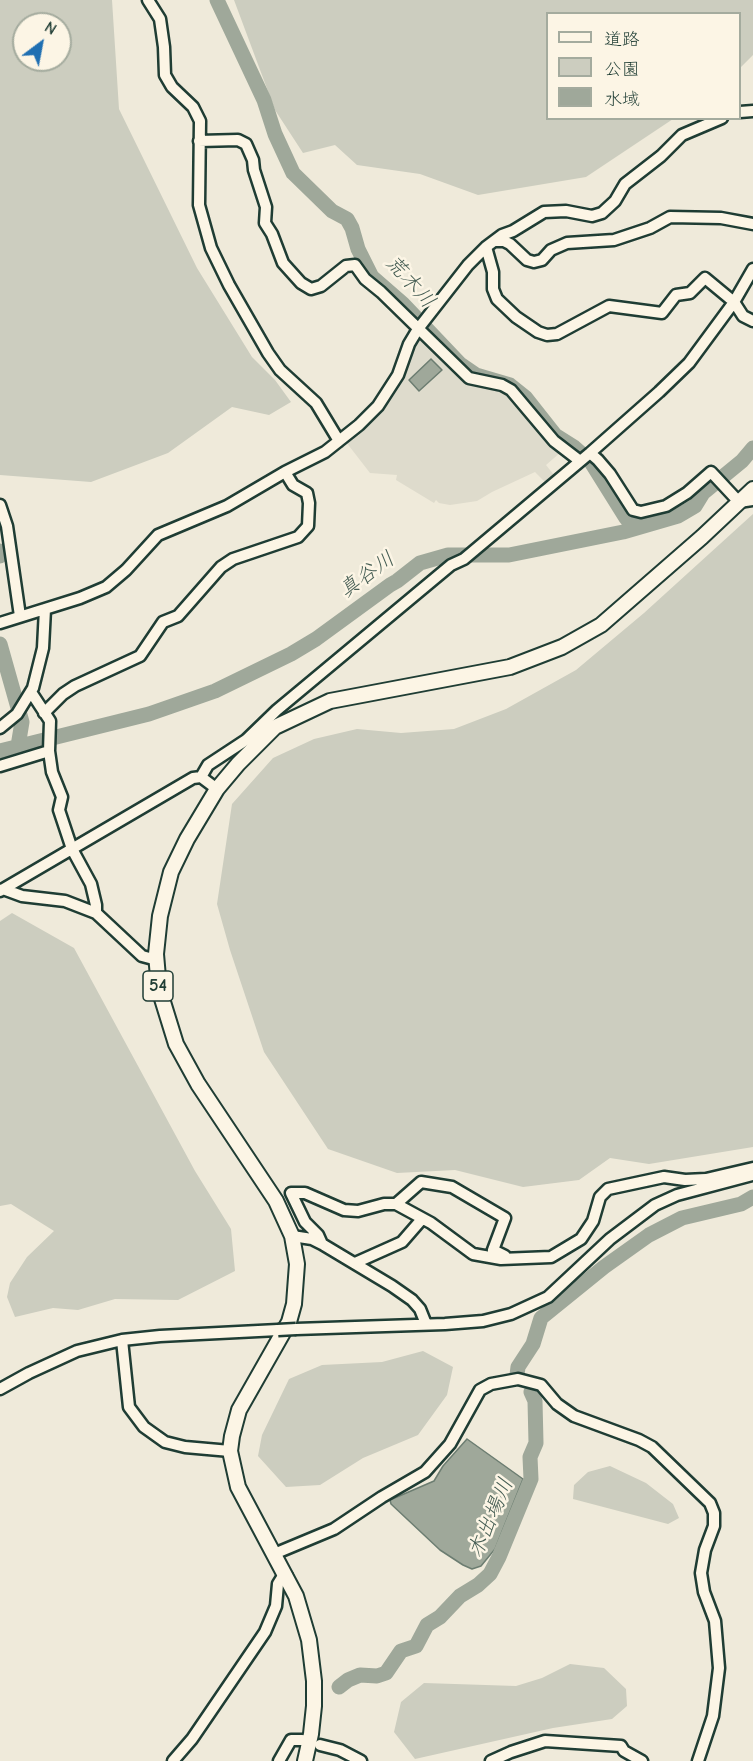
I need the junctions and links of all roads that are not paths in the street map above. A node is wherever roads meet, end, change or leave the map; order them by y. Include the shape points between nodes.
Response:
1 (148, 0) edge
2 (717, 120) edge
3 (199, 141) junction
4 (753, 224) edge
5 (490, 244) junction
6 (753, 269) edge
7 (734, 302) junction
8 (753, 321) edge
9 (421, 326) junction
10 (339, 441) junction
11 (585, 457) junction
12 (285, 472) junction
13 (753, 489) edge
14 (741, 499) edge
15 (0, 505) edge
16 (45, 609) junction
17 (20, 616) junction
18 (0, 623) edge
19 (31, 693) junction
20 (44, 712) junction
21 (0, 728) edge
22 (49, 751) junction
23 (0, 766) edge
24 (201, 777) junction
25 (217, 789) junction
26 (72, 849) junction
27 (2, 890) edge
28 (96, 913) junction
29 (157, 960) junction
30 (753, 1168) edge
31 (753, 1175) edge
32 (396, 1204) junction
33 (422, 1219) junction
34 (292, 1236) junction
35 (322, 1244) junction
36 (509, 1258) junction
37 (355, 1263) junction
38 (426, 1324) junction
39 (122, 1340) junction
40 (0, 1389) edge
41 (230, 1450) junction
42 (274, 1554) junction
43 (287, 1576) junction
44 (302, 1740) dead end
45 (320, 1745) dead end
46 (173, 1761) edge
47 (279, 1761) edge
48 (304, 1761) edge
49 (361, 1761) edge
50 (491, 1761) edge
51 (642, 1761) edge
52 (698, 1761) edge

1 - 3 street via 160,19 165,75 194,107 200,121
2 - 5 street via 682,135 625,184 602,213 592,216 544,212
3 - 9 street via 238,140 246,144 266,207 265,223 283,263 301,283 311,289 321,286 346,266 355,265 365,279
3 - 10 street via 198,204 211,248 268,353 280,370 316,403
4 - 5 street via 721,218 670,217 614,240 567,243 534,262 504,241
5 - 7 street via 497,299 516,317 546,335 557,334 609,306 662,313 676,295 690,293 705,278
5 - 9 street via 468,265
6 - 7 street
7 - 8 street via 743,316
7 - 11 street via 689,363
9 - 10 street via 378,406
9 - 11 street via 469,378 511,390 554,441
10 - 12 street
11 - 14 street via 598,460 633,510 666,506 711,472
11 - 24 street via 277,710 246,740 208,765
12 - 16 street via 227,507 158,535 106,587
12 - 20 street via 293,485 307,493 309,502 308,526 298,537 233,559 178,616 163,622 140,656 75,686
13 - 14 main road, 54
14 - 25 main road, 54 via 601,625 562,647 510,667 330,701 275,728
15 - 17 street via 7,526
16 - 17 street
16 - 19 street via 44,648
17 - 18 street
19 - 20 street
19 - 21 street via 17,714
20 - 22 street via 50,722
22 - 23 street
22 - 26 street via 62,797 59,810
24 - 25 street
24 - 26 street via 193,778
25 - 29 main road, 54 via 171,872 160,916
26 - 27 street
26 - 28 street via 91,884
27 - 28 street via 54,898
28 - 29 street via 142,956
29 - 34 main road, 54 via 159,989 176,1044 276,1201
30 - 36 street via 706,1179 664,1177 608,1189 600,1197 593,1221 581,1239 551,1257
31 - 38 street via 655,1205 610,1239 548,1297 528,1307 483,1321
32 - 33 street
32 - 35 street via 344,1210 305,1193 291,1193 305,1222
32 - 36 street via 421,1182 452,1187 506,1218 493,1250
33 - 36 street via 473,1254
33 - 37 street via 402,1242
34 - 35 street
34 - 41 main road, 54 via 297,1264 289,1322 239,1410
35 - 37 street
37 - 38 street via 412,1300
38 - 39 street, bridge
39 - 40 street via 77,1351
39 - 41 street via 129,1407 144,1427 165,1442
41 - 42 main road, 54 via 238,1487
42 - 43 main road, 54
42 - 52 street via 334,1529 424,1472 450,1444 480,1390 518,1379 541,1385 574,1416 652,1447 710,1503 714,1526 701,1573 715,1621 719,1668 713,1716
43 - 46 street via 278,1584 276,1606 265,1632
43 - 48 main road, 54 via 303,1615 313,1662 314,1706
44 - 47 street via 291,1740
45 - 49 street
50 - 51 street via 545,1741 621,1746

